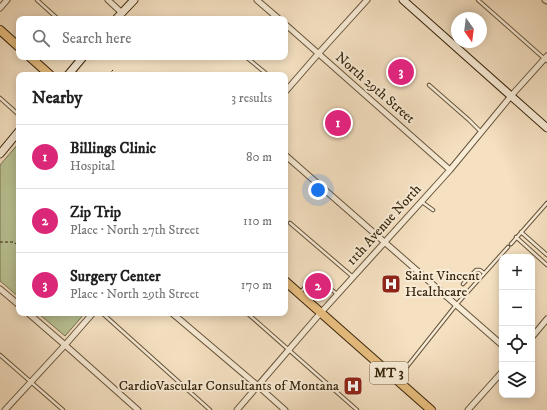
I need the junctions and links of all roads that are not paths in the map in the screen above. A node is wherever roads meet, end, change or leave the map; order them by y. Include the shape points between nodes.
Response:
1 (7, 0) edge
2 (37, 0) edge
3 (108, 0) edge
4 (134, 0) edge
5 (257, 0) edge
6 (367, 0) edge
7 (403, 0) edge
8 (478, 0) edge
9 (0, 8) edge
10 (122, 13) junction
11 (55, 16) edge
12 (119, 16) edge
13 (276, 16) edge
14 (288, 27) edge
15 (0, 30) edge
16 (16, 44) edge
17 (318, 54) junction
18 (546, 58) edge
19 (33, 60) edge
20 (80, 60) edge
21 (250, 60) edge
22 (47, 72) edge
23 (70, 72) edge
24 (264, 72) edge
25 (429, 85) dead end
26 (288, 88) edge
27 (511, 96) junction
28 (0, 98) edge
29 (16, 112) edge
30 (547, 128) edge
31 (481, 132) junction
32 (16, 135) edge
33 (0, 154) edge
34 (288, 158) edge
35 (450, 170) junction
36 (422, 201) junction
37 (547, 203) edge
38 (433, 210) dead end
39 (290, 223) dead end
40 (521, 232) junction
41 (516, 237) junction
42 (385, 242) junction
43 (510, 244) dead end
44 (508, 247) dead end
45 (547, 254) edge
46 (547, 265) edge
47 (484, 273) junction
48 (354, 277) junction
49 (307, 284) junction
50 (464, 284) dead end
51 (288, 285) edge
52 (328, 287) junction
53 (0, 289) edge
54 (299, 294) junction
55 (338, 295) junction
56 (16, 302) edge
57 (456, 305) junction
58 (321, 313) junction
59 (31, 316) edge
60 (90, 316) edge
61 (105, 316) edge
62 (176, 316) edge
63 (250, 316) edge
64 (547, 319) edge
65 (535, 333) edge
66 (499, 342) edge
67 (65, 345) junction
68 (289, 350) junction
69 (0, 355) edge
70 (499, 375) edge
71 (396, 380) junction
72 (31, 382) junction
73 (258, 386) junction
74 (4, 410) edge
75 (63, 410) edge
76 (138, 410) edge
77 (210, 410) edge
78 (237, 410) edge
79 (285, 410) edge
80 (357, 410) edge
81 (431, 410) edge
82 (468, 410) edge

1 - 9 street
2 - 11 lane
3 - 10 street
4 - 10 street
5 - 13 street
6 - 17 street
7 - 27 street
8 - 18 lane
10 - 12 street
14 - 17 street, North 29th Street
15 - 16 main road
17 - 26 street
17 - 35 street, North 29th Street
18 - 27 street, 11th Avenue North
19 - 22 main road
20 - 23 street
21 - 24 lane
25 - 31 lane
27 - 30 street
27 - 31 street, 11th Avenue North
28 - 29 lane
31 - 35 street, 11th Avenue North
32 - 33 street
34 - 42 street
35 - 36 street, 11th Avenue North
36 - 38 lane
36 - 42 street, 11th Avenue North
37 - 40 lane
39 - 48 lane
40 - 41 lane
40 - 45 lane
41 - 43 lane
41 - 46 lane
42 - 48 street, 11th Avenue North
42 - 57 street
44 - 47 lane
47 - 50 lane via 476,270
47 - 57 lane
48 - 55 street, 11th Avenue North
49 - 52 lane via 314,276
49 - 52 lane via 320,296
49 - 54 lane
51 - 54 main road, MT 3
52 - 55 lane
53 - 56 street
54 - 58 main road, MT 3
55 - 58 street, 11th Avenue North
57 - 66 street
57 - 71 lane
58 - 68 street, 11th Avenue North
58 - 71 main road, MT 3
59 - 67 street
60 - 67 street
61 - 77 lane
62 - 73 street
63 - 68 lane
64 - 65 street
67 - 72 street
67 - 76 street
68 - 73 street, 11th Avenue North
68 - 80 lane
69 - 72 lane
70 - 82 street
71 - 81 main road, MT 3
72 - 74 street
72 - 75 lane
73 - 78 street, 11th Avenue North
73 - 79 street

